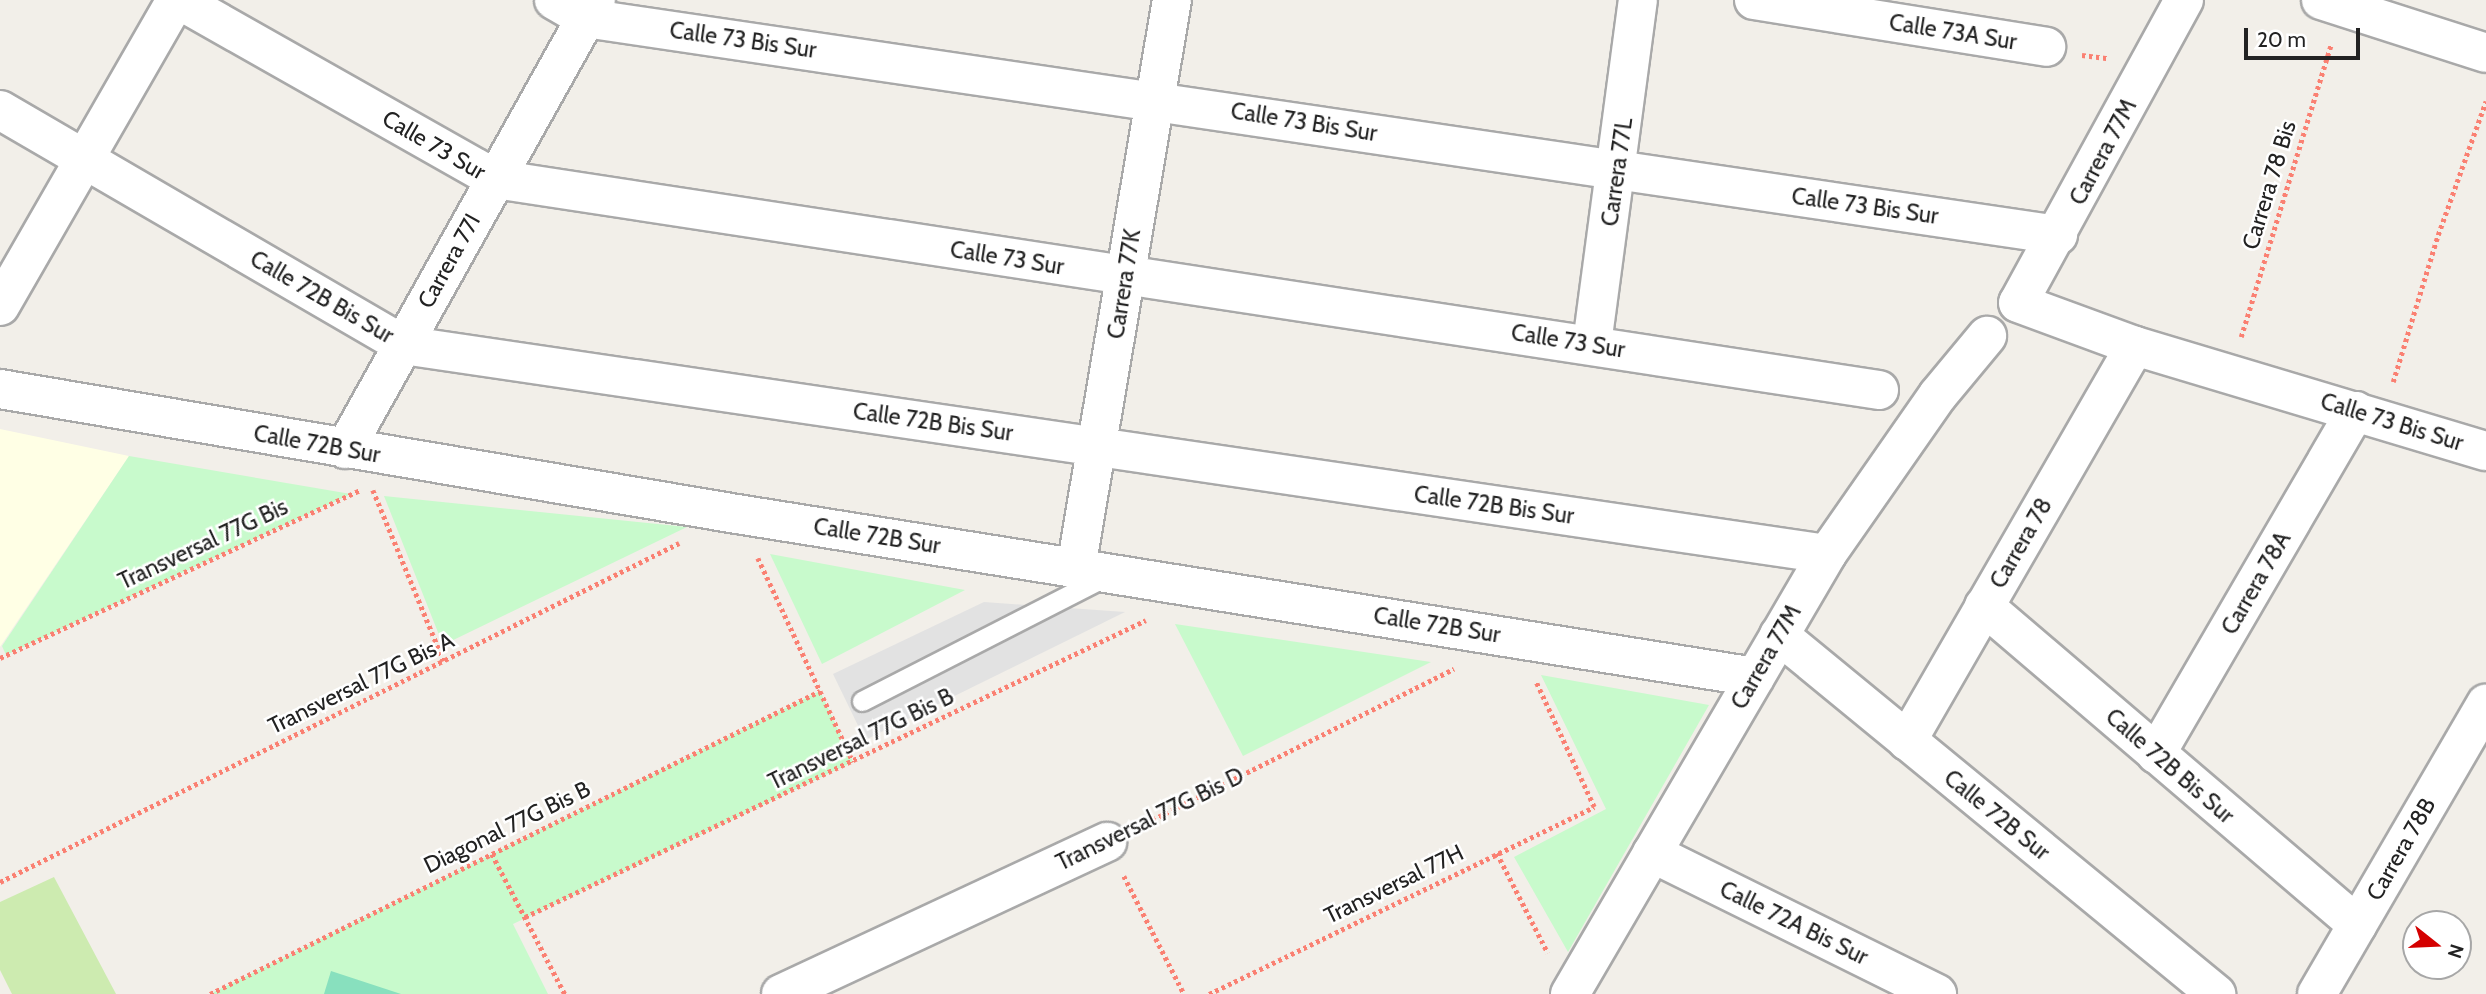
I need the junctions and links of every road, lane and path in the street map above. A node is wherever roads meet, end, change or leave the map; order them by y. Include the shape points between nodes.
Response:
1 (178, 0) edge
2 (1172, 0) edge
3 (1638, 0) edge
4 (1755, 0) edge
5 (2184, 0) edge
6 (2331, 3) edge
7 (578, 6) edge
8 (2046, 47) joint
9 (2486, 53) edge
10 (2151, 63) junction
11 (1154, 99) junction
12 (2486, 101) edge
13 (0, 110) edge
14 (86, 158) junction
15 (1618, 170) junction
16 (495, 179) junction
17 (2058, 235) junction
18 (1125, 276) junction
19 (2018, 303) junction
20 (0, 306) edge
21 (1987, 336) joint
22 (1592, 344) junction
23 (403, 345) junction
24 (2135, 346) junction
25 (2230, 374) junction
26 (0, 388) edge
27 (1879, 390) dead end
28 (2368, 416) junction
29 (1097, 446) junction
30 (345, 449) junction
31 (2486, 451) edge
32 (737, 514) junction
33 (1827, 554) junction
34 (1093, 571) junction
35 (1984, 606) junction
36 (1149, 619) dead end
37 (1779, 635) junction
38 (1516, 638) junction
39 (0, 658) edge
40 (444, 661) junction
41 (1755, 677) junction
42 (820, 691) junction
43 (862, 701) dead end
44 (2486, 704) edge
45 (1907, 741) junction
46 (2156, 754) junction
47 (853, 762) junction
48 (1107, 842) junction
49 (1497, 853) junction
50 (1652, 853) junction
51 (492, 854) junction
52 (0, 882) edge
53 (525, 917) junction
54 (2357, 925) junction
55 (1551, 959) dead end
56 (210, 994) edge
57 (565, 994) edge
58 (781, 994) edge
59 (1184, 994) edge
60 (1209, 994) edge
61 (1570, 994) edge
62 (1937, 994) edge
63 (2216, 994) edge
64 (2317, 994) edge

1 - 14 street
1 - 16 street, Calle 73 Sur
2 - 11 street, Carrera 77K
3 - 15 street, Carrera 77L
4 - 8 street, Calle 73A Sur
5 - 10 street, Carrera 77M
6 - 9 street
6 - 25 path, Carrera 78 Bis
7 - 11 street, Calle 73 Bis Sur
7 - 16 street, Carrera 77I
8 - 10 path, Calle 73A Sur
10 - 17 street, Carrera 77M
11 - 15 street, Calle 73 Bis Sur
11 - 18 street, Carrera 77K
12 - 28 path
13 - 14 street, Calle 72B Bis Sur
14 - 20 street
14 - 23 street, Calle 72B Bis Sur
15 - 17 street, Calle 73 Bis Sur
15 - 22 street, Carrera 77L
16 - 18 street, Calle 73 Sur
16 - 23 street, Carrera 77I
17 - 19 street, Carrera 77M
18 - 22 street, Calle 73 Sur
18 - 29 street, Carrera 77K
19 - 21 lane
19 - 24 street, Calle 73 Bis Sur
21 - 33 street, Carrera 77M via 1938,395
22 - 27 street, Calle 73 Sur
23 - 29 street, Calle 72B Bis Sur
23 - 30 street, Carrera 77I
24 - 25 street, Calle 73 Bis Sur
24 - 35 street, Carrera 78
25 - 28 street, Calle 73 Bis Sur
26 - 30 street, Calle 72B Sur
28 - 31 street, Calle 73 Bis Sur
28 - 46 street, Carrera 78A
29 - 33 street, Calle 72B Bis Sur
29 - 34 street, Carrera 77K
30 - 32 street, Calle 72B Sur
32 - 34 street, Calle 72B Sur
32 - 40 path, Transversal 77G Bis A
32 - 42 path
33 - 37 street, Carrera 77M
34 - 38 street, Calle 72B Sur
34 - 43 lane
35 - 45 street, Carrera 78
35 - 46 street, Calle 72B Bis Sur
36 - 47 path, Transversal 77G Bis B
37 - 41 street, Carrera 77M
37 - 45 street, Calle 72B Sur
38 - 41 street, Calle 72B Sur
38 - 48 path, Transversal 77G Bis D
38 - 49 path, Transversal 77H via 1594,807
39 - 40 path, Transversal 77G Bis via 371,485
40 - 52 path, Transversal 77G Bis A
41 - 50 street, Carrera 77M
42 - 47 path
42 - 51 path, Diagonal 77G Bis B
44 - 54 street, Carrera 78B
45 - 63 street, Calle 72B Sur
46 - 54 street, Calle 72B Bis Sur
47 - 53 path, Transversal 77G Bis B
48 - 58 street, Transversal 77G Bis D
48 - 59 path
49 - 55 path
49 - 60 path, Transversal 77H
50 - 61 street, Carrera 77M
50 - 62 street, Calle 72A Bis Sur
51 - 53 path
51 - 56 path, Diagonal 77G Bis B
53 - 57 path
54 - 64 street, Carrera 78B

